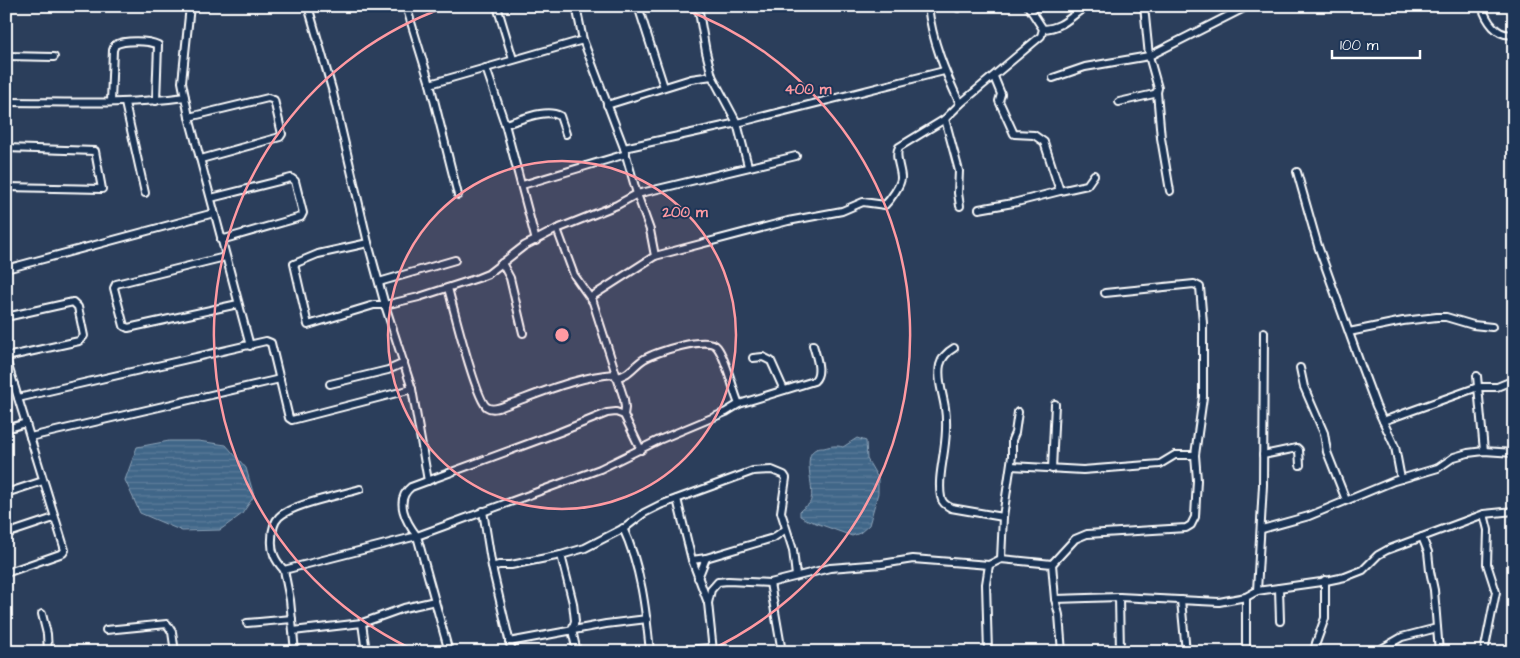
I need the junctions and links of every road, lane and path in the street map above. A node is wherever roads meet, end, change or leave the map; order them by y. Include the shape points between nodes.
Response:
1 (190, 6) edge
2 (308, 6) edge
3 (406, 6) edge
4 (497, 6) edge
5 (576, 6) edge
6 (638, 6) edge
7 (698, 6) edge
8 (928, 6) edge
9 (1028, 6) edge
10 (1144, 6) edge
11 (1482, 6) edge
12 (1084, 7) edge
13 (1244, 7) edge
14 (1043, 29) junction
15 (1514, 34) edge
16 (583, 40) junction
17 (6, 56) edge
18 (1149, 56) junction
19 (54, 57) dead end
20 (512, 59) junction
21 (486, 68) junction
22 (944, 72) junction
23 (712, 76) junction
24 (994, 77) junction
25 (1053, 78) dead end
26 (430, 84) junction
27 (664, 87) junction
28 (1157, 92) junction
29 (185, 97) junction
30 (156, 101) junction
31 (6, 102) edge
32 (111, 102) junction
33 (125, 102) junction
34 (1120, 102) dead end
35 (960, 104) junction
36 (607, 105) junction
37 (189, 117) junction
38 (945, 119) junction
39 (505, 124) junction
40 (737, 124) junction
41 (566, 134) dead end
42 (6, 148) edge
43 (625, 151) junction
44 (796, 156) dead end
45 (201, 159) junction
46 (748, 166) junction
47 (1297, 172) dead end
48 (1094, 175) dead end
49 (522, 185) junction
50 (6, 188) edge
51 (1060, 191) junction
52 (1170, 191) dead end
53 (145, 193) dead end
54 (637, 194) junction
55 (458, 195) dead end
56 (211, 198) junction
57 (960, 206) dead end
58 (979, 209) dead end
59 (214, 213) junction
60 (556, 229) junction
61 (221, 240) junction
62 (536, 241) junction
63 (368, 243) junction
64 (225, 256) junction
65 (655, 256) junction
66 (455, 260) dead end
67 (502, 263) junction
68 (6, 269) edge
69 (379, 282) junction
70 (448, 288) junction
71 (1105, 293) dead end
72 (591, 297) junction
73 (238, 304) junction
74 (385, 305) junction
75 (6, 317) edge
76 (1492, 327) dead end
77 (1264, 332) dead end
78 (1348, 332) junction
79 (523, 333) dead end
80 (813, 345) dead end
81 (250, 346) junction
82 (954, 348) dead end
83 (6, 358) edge
84 (753, 358) dead end
85 (404, 363) junction
86 (1300, 368) dead end
87 (616, 376) junction
88 (1477, 376) dead end
89 (280, 379) junction
90 (1514, 380) edge
91 (14, 384) junction
92 (330, 384) dead end
93 (6, 387) edge
94 (1478, 387) junction
95 (412, 389) junction
96 (784, 390) junction
97 (18, 398) junction
98 (739, 404) junction
99 (1055, 404) dead end
100 (1018, 412) dead end
101 (624, 414) junction
102 (1383, 421) junction
103 (26, 423) junction
104 (6, 429) edge
105 (30, 437) junction
106 (641, 450) junction
107 (1484, 451) junction
108 (1514, 453) edge
109 (1195, 454) junction
110 (1263, 455) junction
111 (1300, 465) dead end
112 (1011, 466) junction
113 (1052, 469) junction
114 (1401, 479) junction
115 (43, 481) junction
116 (428, 481) junction
117 (360, 489) dead end
118 (6, 493) edge
119 (677, 498) junction
120 (1346, 500) junction
121 (483, 511) junction
122 (1514, 511) edge
123 (1484, 514) junction
124 (1003, 517) junction
125 (54, 518) junction
126 (623, 528) junction
127 (786, 529) junction
128 (1262, 529) junction
129 (6, 534) edge
130 (417, 536) junction
131 (1422, 537) junction
132 (561, 555) junction
133 (706, 558) junction
134 (1000, 559) junction
135 (692, 560) junction
136 (1052, 564) junction
137 (989, 565) junction
138 (492, 567) junction
139 (284, 570) junction
140 (6, 573) edge
141 (796, 576) junction
142 (698, 578) junction
143 (1325, 580) junction
144 (770, 582) junction
145 (1279, 588) junction
146 (1257, 591) junction
147 (1119, 597) junction
148 (1246, 597) junction
149 (1055, 599) junction
150 (1181, 600) junction
151 (435, 601) junction
152 (708, 603) junction
153 (42, 614) dead end
154 (646, 618) junction
155 (292, 619) junction
156 (1280, 621) dead end
157 (247, 623) dead end
158 (362, 623) junction
159 (1437, 628) junction
160 (106, 630) dead end
161 (572, 630) junction
162 (293, 631) junction
163 (509, 642) junction
164 (713, 650) edge
165 (48, 652) edge
166 (175, 652) edge
167 (295, 652) edge
168 (366, 652) edge
169 (449, 652) edge
170 (512, 652) edge
171 (577, 652) edge
172 (782, 652) edge
173 (988, 652) edge
174 (1062, 652) edge
175 (1120, 652) edge
176 (1186, 652) edge
177 (1246, 652) edge
178 (1314, 652) edge
179 (1376, 652) edge
180 (1439, 652) edge
181 (1484, 652) edge

1 - 29 street via 182,82
2 - 63 street via 332,89
3 - 26 street
4 - 20 street
5 - 16 street
6 - 27 street
7 - 23 street
8 - 22 street
9 - 14 street
10 - 18 street
11 - 15 street via 1492,25 1502,34
12 - 14 street via 1064,23
13 - 18 street
14 - 24 street via 1041,36
16 - 20 street
16 - 36 street
17 - 19 street
18 - 25 street via 1085,67
18 - 28 street
20 - 21 street
21 - 26 street
21 - 39 street
22 - 35 street
22 - 40 street
23 - 27 street
23 - 40 street
24 - 35 street
24 - 51 street via 1014,134 1034,135 1044,142
26 - 55 street
27 - 36 street
28 - 34 street
28 - 52 street
29 - 30 street
29 - 37 street
30 - 32 street via 158,45 122,43 115,45 113,50
30 - 33 street
31 - 32 street
32 - 33 street
33 - 53 street
35 - 38 street
36 - 43 street
37 - 45 street
37 - 45 street via 268,98 274,100 280,137
38 - 57 street via 959,171
38 - 65 street via 898,150 902,180 885,205 863,202 842,211 788,221
39 - 41 street via 543,114 556,114 560,116
39 - 49 street
40 - 43 street
40 - 46 street
42 - 50 street via 95,151 102,189
43 - 49 street
43 - 54 street
44 - 46 street
45 - 56 street
46 - 54 street
47 - 78 street
48 - 51 street via 1087,185
49 - 62 street
51 - 58 street
54 - 60 street
54 - 65 street
56 - 59 street
56 - 61 street via 294,178 303,213 302,217
59 - 61 street
59 - 68 street
60 - 62 street
60 - 72 street via 574,275
61 - 64 street
62 - 67 street
63 - 69 street
63 - 74 street via 318,254 294,264 307,324
64 - 73 street
64 - 73 street via 116,284 114,288 124,326 128,328
65 - 72 street
66 - 69 street
67 - 70 street via 488,274
67 - 79 street via 510,278
69 - 74 street
70 - 74 street
70 - 87 street via 475,383 486,407 495,409 591,378
71 - 109 street via 1194,284 1200,287 1203,397
72 - 87 street
73 - 81 street
74 - 85 street
75 - 83 street via 73,302 78,307 84,336
76 - 78 street via 1437,317
77 - 110 street
78 - 102 street
80 - 96 street via 819,371 817,379
81 - 89 street via 266,341 271,343
81 - 97 street
82 - 124 street via 946,352 939,368 945,407 941,498 944,505 951,508
83 - 91 street
84 - 96 street via 763,357 771,361
85 - 92 street
85 - 95 street
86 - 120 street
87 - 98 street via 625,375 646,358 667,349 711,344 717,348 728,371
87 - 101 street via 624,399
88 - 94 street
89 - 95 street via 292,420
89 - 105 street
90 - 94 street via 1497,387
91 - 93 street
91 - 97 street
94 - 102 street
94 - 107 street
95 - 116 street
96 - 98 street
97 - 103 street
98 - 106 street
99 - 113 street
100 - 112 street
101 - 106 street
101 - 116 street via 607,413
102 - 114 street via 1395,447
103 - 104 street
103 - 105 street
105 - 115 street
106 - 121 street via 591,473
107 - 108 street
107 - 114 street via 1454,457 1438,468
109 - 113 street via 1174,455 1160,464
109 - 136 street via 1195,517 1191,525 1186,528 1087,534 1075,539
110 - 111 street via 1297,448
110 - 128 street
112 - 113 street
112 - 124 street
114 - 120 street
115 - 118 street
115 - 125 street
116 - 130 street via 411,487 403,497 407,519
117 - 139 street via 294,508 279,517 273,526 272,547 276,561
119 - 126 street via 644,513
119 - 127 street via 753,471 772,470 784,475 787,482 781,507
119 - 135 street
120 - 128 street via 1309,516
121 - 130 street
121 - 138 street
122 - 123 street
123 - 131 street
123 - 181 street via 1488,530 1487,564 1496,592
124 - 134 street
125 - 129 street
125 - 140 street via 64,554
126 - 132 street via 584,548
126 - 154 street via 631,546
127 - 133 street via 773,538
127 - 141 street
128 - 146 street
130 - 139 street
130 - 151 street
131 - 143 street via 1378,556 1359,572
131 - 159 street via 1428,552
132 - 138 street
132 - 161 street via 574,603
133 - 135 street
133 - 142 street
134 - 136 street
134 - 137 street
135 - 142 street
136 - 149 street
137 - 141 street via 912,559 830,568
137 - 173 street via 986,584
138 - 163 street
139 - 155 street
141 - 144 street
142 - 152 street
143 - 145 street
143 - 178 street via 1325,618
144 - 152 street via 718,582 711,590
144 - 172 street
145 - 146 street
145 - 156 street
146 - 148 street
147 - 149 street
147 - 150 street
147 - 175 street
148 - 150 street via 1219,602
148 - 177 street
149 - 174 street
150 - 176 street
151 - 158 street
151 - 169 street
152 - 164 street
153 - 165 street
154 - 161 street
154 - 164 street via 650,652
155 - 157 street
155 - 162 street
158 - 162 street
158 - 168 street
159 - 179 street via 1402,637
159 - 180 street
160 - 166 street via 167,624 172,632
161 - 163 street
161 - 171 street
162 - 167 street
163 - 170 street

